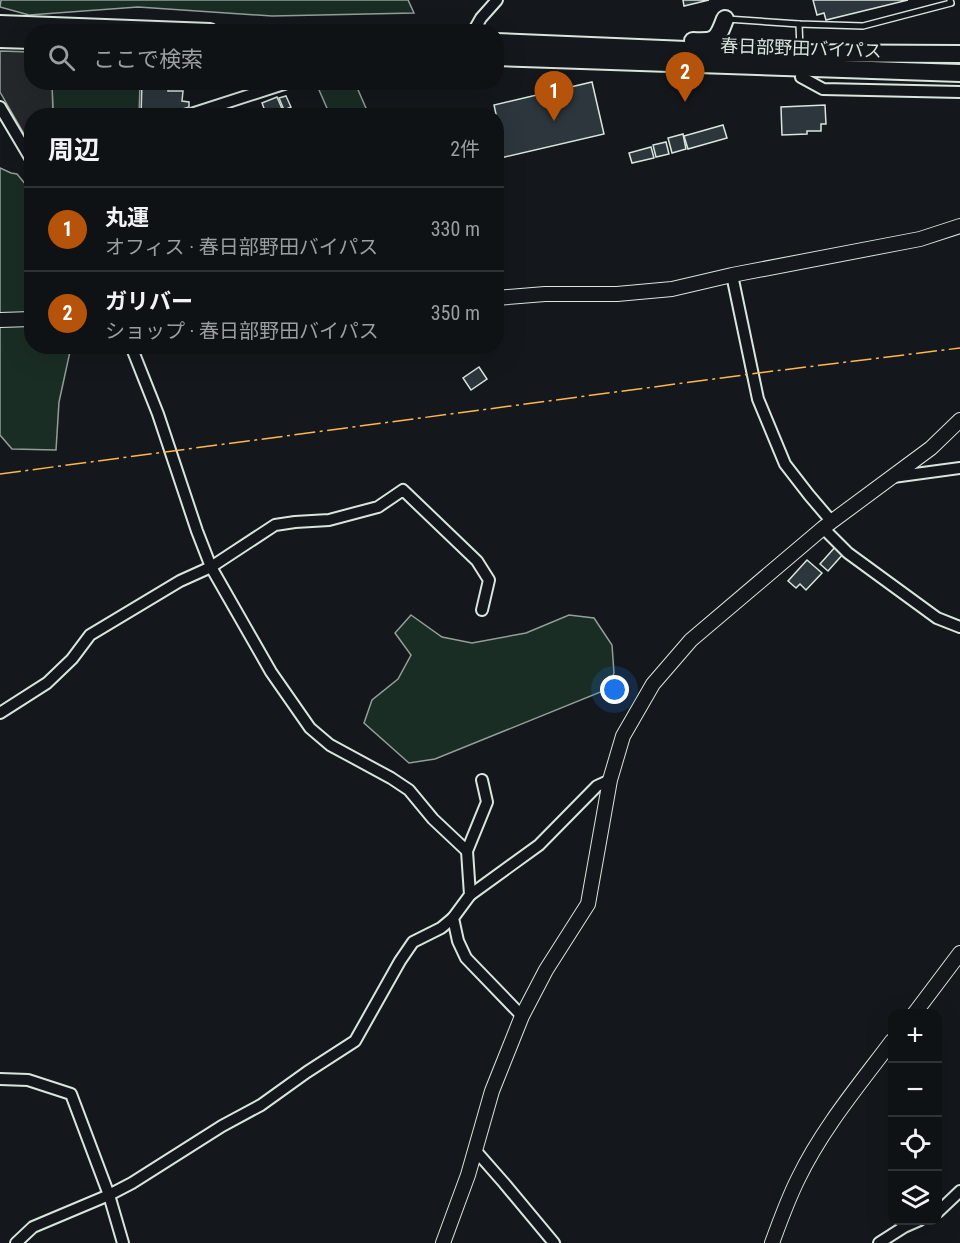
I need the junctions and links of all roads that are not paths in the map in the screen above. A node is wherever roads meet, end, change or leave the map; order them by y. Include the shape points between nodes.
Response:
1 (497, 0) edge
2 (950, 0) edge
3 (725, 19) joint
4 (0, 24) edge
5 (478, 24) edge
6 (799, 24) junction
7 (24, 25) edge
8 (0, 39) edge
9 (24, 40) edge
10 (504, 42) edge
11 (629, 47) junction
12 (960, 54) edge
13 (504, 57) edge
14 (801, 60) junction
15 (898, 71) junction
16 (960, 73) edge
17 (265, 90) edge
18 (898, 91) junction
19 (960, 92) edge
20 (0, 107) edge
21 (210, 108) edge
22 (24, 147) edge
23 (960, 226) edge
24 (732, 275) junction
25 (504, 297) edge
26 (24, 319) edge
27 (0, 320) edge
28 (134, 354) edge
29 (960, 420) edge
30 (960, 468) edge
31 (892, 477) junction
32 (827, 525) junction
33 (211, 567) junction
34 (482, 610) dead end
35 (960, 627) edge
36 (0, 713) edge
37 (482, 780) dead end
38 (610, 780) junction
39 (467, 852) junction
40 (470, 895) junction
41 (453, 918) junction
42 (960, 953) edge
43 (918, 1009) edge
44 (522, 1016) junction
45 (888, 1046) edge
46 (0, 1079) edge
47 (475, 1150) junction
48 (960, 1191) edge
49 (109, 1195) junction
50 (942, 1208) edge
51 (909, 1225) edge
52 (16, 1243) edge
53 (123, 1243) edge
54 (443, 1243) edge
55 (554, 1243) edge
56 (772, 1243) edge
57 (879, 1243) edge

1 - 5 street
2 - 6 lane via 951,3 863,26
3 - 6 lane
3 - 11 highway via 719,35 708,42 675,40
4 - 7 highway
6 - 14 lane
8 - 9 highway
10 - 11 highway, 春日部野田バイパス
11 - 14 highway, 春日部野田バイパス
12 - 14 highway, 春日部野田バイパス
13 - 14 highway, 春日部野田バイパス
14 - 15 highway, 春日部野田バイパス
14 - 18 street via 801,77 823,89
15 - 16 highway, 春日部野田バイパス
15 - 18 street
17 - 21 street
18 - 19 street
20 - 22 street
23 - 24 street via 909,241
24 - 25 street via 672,289
24 - 32 street via 758,399 785,464
26 - 27 street
28 - 33 street
29 - 31 street
30 - 31 street
31 - 32 street
32 - 35 street via 848,553 937,618
32 - 38 street via 691,640 653,684 623,736
33 - 34 street via 275,525 329,519 378,507 403,490 477,561 489,580
33 - 36 street via 90,634 47,683
33 - 39 street via 271,672 310,728 330,745 409,790
37 - 39 street via 487,802
38 - 40 street via 597,786 539,845
38 - 44 street via 588,904
39 - 40 street
40 - 41 street
41 - 44 street via 466,958
41 - 49 street via 413,942 356,1041 261,1106
42 - 43 street
44 - 47 street via 492,1091
45 - 56 street via 842,1108 799,1177
46 - 49 street via 28,1080 71,1094
47 - 54 street
47 - 55 street
48 - 50 street
49 - 52 street via 33,1227
49 - 53 street
51 - 57 street

